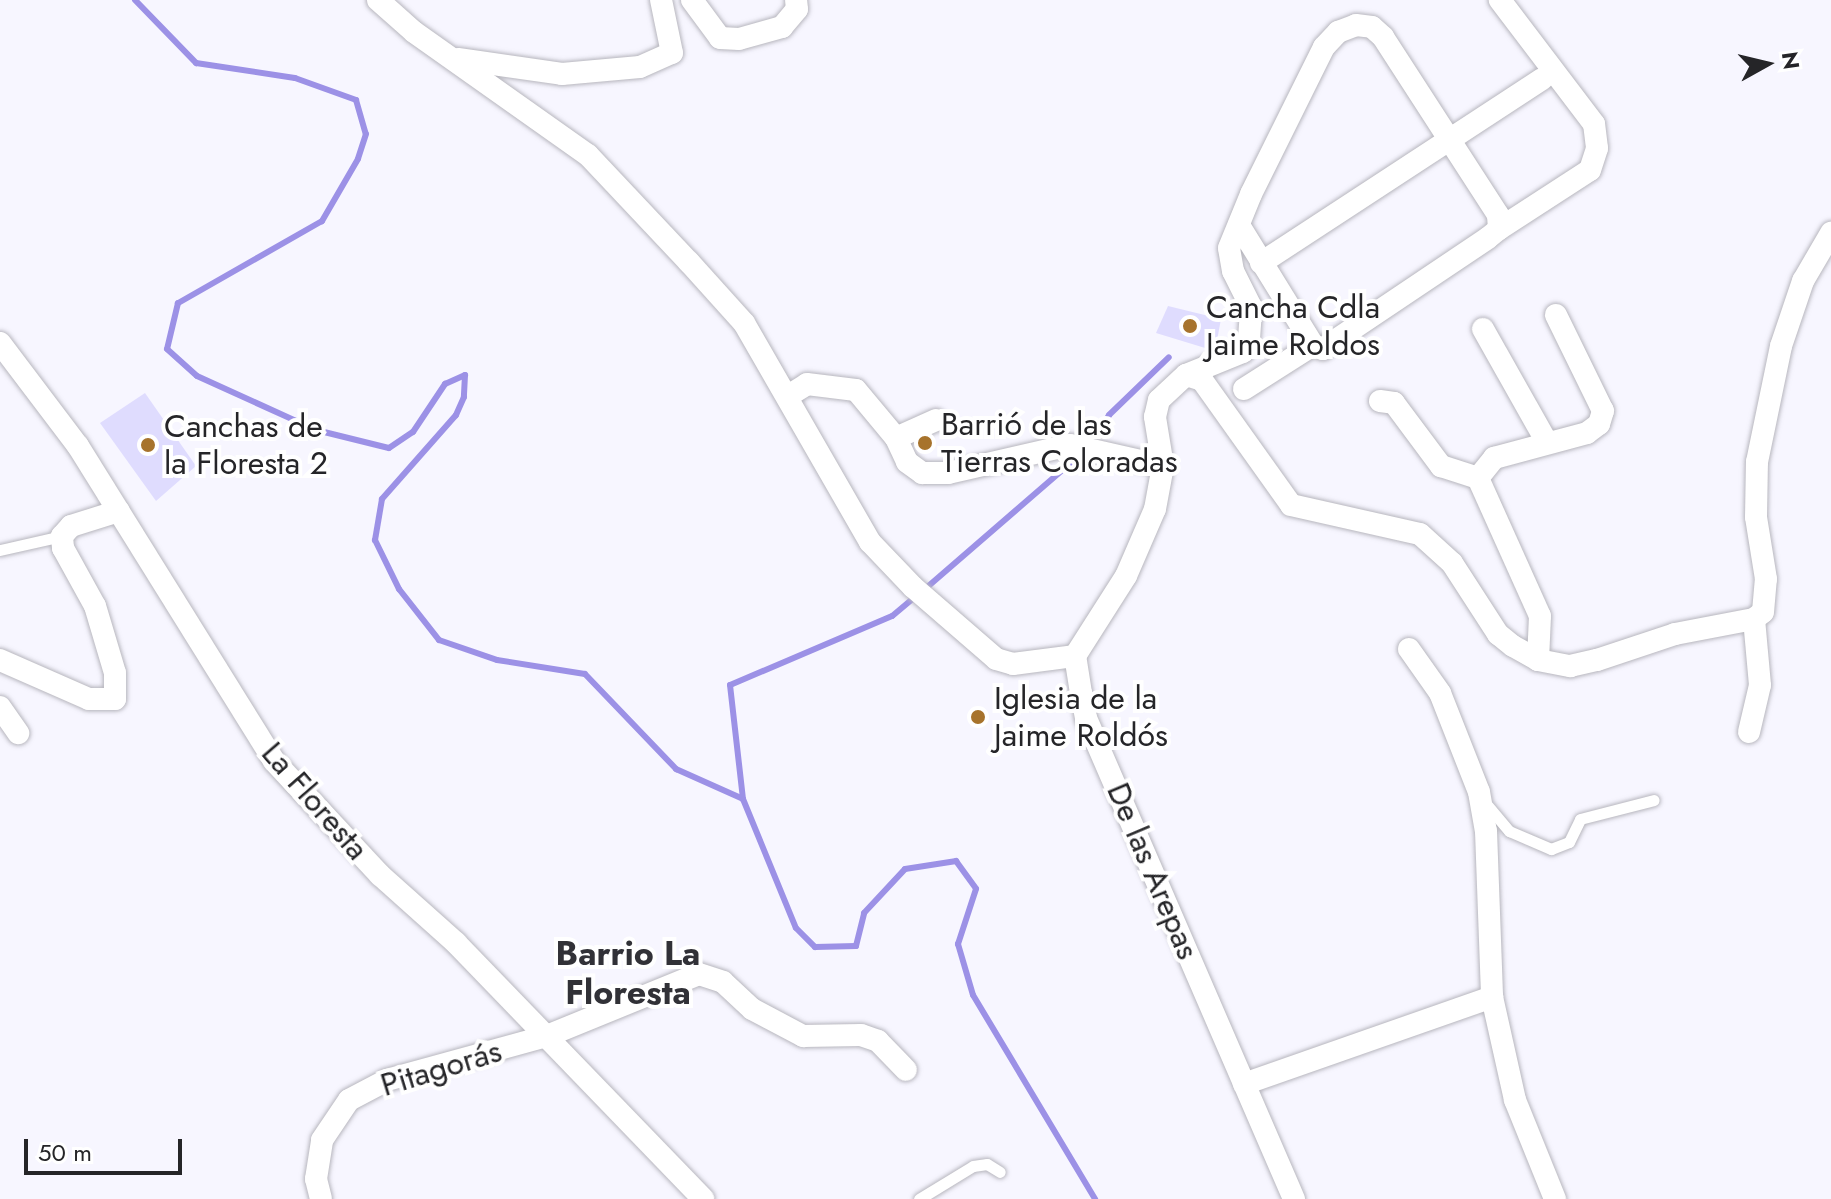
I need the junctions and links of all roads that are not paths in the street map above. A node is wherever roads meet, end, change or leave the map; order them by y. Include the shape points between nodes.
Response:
1 (378, 0) edge
2 (661, 0) edge
3 (692, 0) edge
4 (796, 0) edge
5 (1500, 0) edge
6 (452, 57) junction
7 (1542, 79) dead end
8 (1448, 139) junction
9 (1239, 225) junction
10 (1499, 229) junction
11 (1831, 233) edge
12 (1261, 263) junction
13 (1556, 315) dead end
14 (1483, 329) dead end
15 (0, 343) edge
16 (1313, 345) junction
17 (1186, 375) junction
18 (1244, 389) dead end
19 (788, 396) junction
20 (1380, 401) dead end
21 (936, 420) dead end
22 (896, 438) junction
23 (1546, 441) junction
24 (1163, 466) junction
25 (1478, 478) junction
26 (119, 511) junction
27 (62, 536) junction
28 (0, 550) edge
29 (1754, 619) junction
30 (1409, 649) dead end
31 (1075, 656) junction
32 (0, 660) edge
33 (1538, 660) junction
34 (0, 707) edge
35 (1749, 732) dead end
36 (18, 733) dead end
37 (1479, 792) junction
38 (1654, 800) dead end
39 (1492, 997) junction
40 (547, 1036) junction
41 (906, 1070) dead end
42 (1244, 1084) junction
43 (1000, 1172) dead end
44 (321, 1199) edge
45 (703, 1199) edge
46 (919, 1199) edge
47 (1294, 1199) edge
48 (1555, 1199) edge

1 - 6 street
2 - 6 street via 672,53 640,67 549,74
3 - 4 street via 720,38 739,39 782,27 797,9
5 - 10 street via 1594,124 1597,148 1590,170
6 - 19 street via 562,135 621,188 744,323
7 - 8 street
8 - 9 street via 1383,37 1372,27 1356,25 1338,32 1324,47
8 - 10 street via 1495,202
8 - 12 street
9 - 12 street
9 - 17 street via 1229,248 1251,307 1249,339 1243,352
10 - 16 street via 1330,345
11 - 29 street via 1803,281 1784,336 1757,462 1756,517 1766,594 1763,612
12 - 16 street
13 - 23 street via 1603,411 1599,424 1587,433
14 - 23 street
15 - 26 street, La Floresta via 78,446
16 - 18 street
17 - 24 street via 1159,400 1155,417
17 - 33 street via 1202,380 1291,505 1420,534 1452,563 1498,634
19 - 22 street via 807,384 856,390
19 - 31 street via 870,542 920,593 996,659 1036,663
20 - 25 street via 1394,403 1441,466
21 - 22 street
22 - 24 street via 907,462 933,474 1070,445
23 - 25 street via 1494,458
24 - 31 street via 1155,509 1126,576
25 - 33 street via 1540,616
26 - 27 street via 71,526
26 - 40 street, La Floresta via 274,761 380,875
27 - 28 lane
27 - 32 street via 63,548 95,606 118,694 104,703 89,699
29 - 33 street via 1675,634 1570,666
29 - 35 street via 1760,685
30 - 37 street via 1440,693
31 - 42 street, De las Arepas via 1086,718
34 - 36 street
37 - 38 lane via 1509,831 1551,849 1569,842 1580,819
37 - 39 street via 1486,831
39 - 42 street
39 - 48 street via 1515,1100
40 - 41 street, Pitagorás via 699,974 723,982 752,1009 803,1036 861,1035 878,1041
40 - 44 street, Pitagorás via 387,1080 349,1100 322,1140 316,1179
40 - 45 street, La Floresta
42 - 47 street, De las Arepas
43 - 46 lane via 987,1164 973,1166

